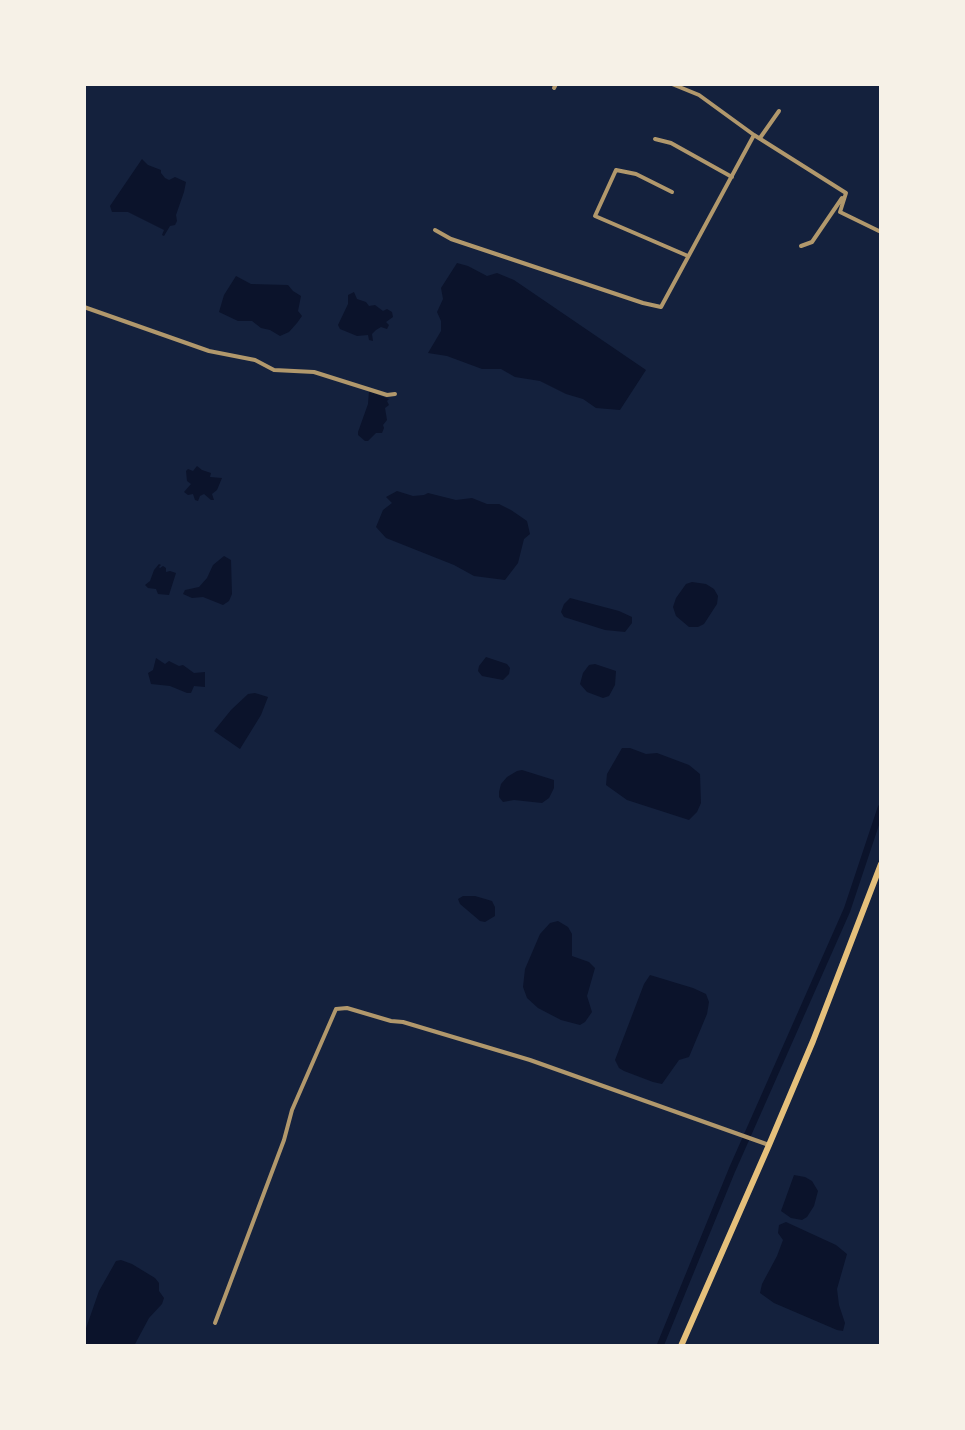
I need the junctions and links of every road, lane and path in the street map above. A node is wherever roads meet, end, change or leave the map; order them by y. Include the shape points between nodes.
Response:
1 (672, 84) edge
2 (779, 111) dead end
3 (757, 136) junction
4 (655, 139) dead end
5 (732, 177) junction
6 (672, 192) dead end
7 (846, 193) junction
8 (435, 230) dead end
9 (881, 232) edge
10 (801, 246) dead end
11 (688, 256) junction
12 (84, 307) edge
13 (395, 394) dead end
14 (881, 864) edge
15 (769, 1145) junction
16 (215, 1323) dead end
17 (681, 1346) edge

1 - 3 street via 699,95
2 - 3 street
3 - 5 street
3 - 7 street
4 - 5 street
5 - 11 street
6 - 11 street via 616,170 595,216
7 - 9 street via 840,212
7 - 10 street via 812,242
8 - 11 street via 661,307
12 - 13 street via 274,370 314,372
14 - 15 main road
15 - 16 street via 530,1060 403,1022 336,1009 292,1110
15 - 17 main road

